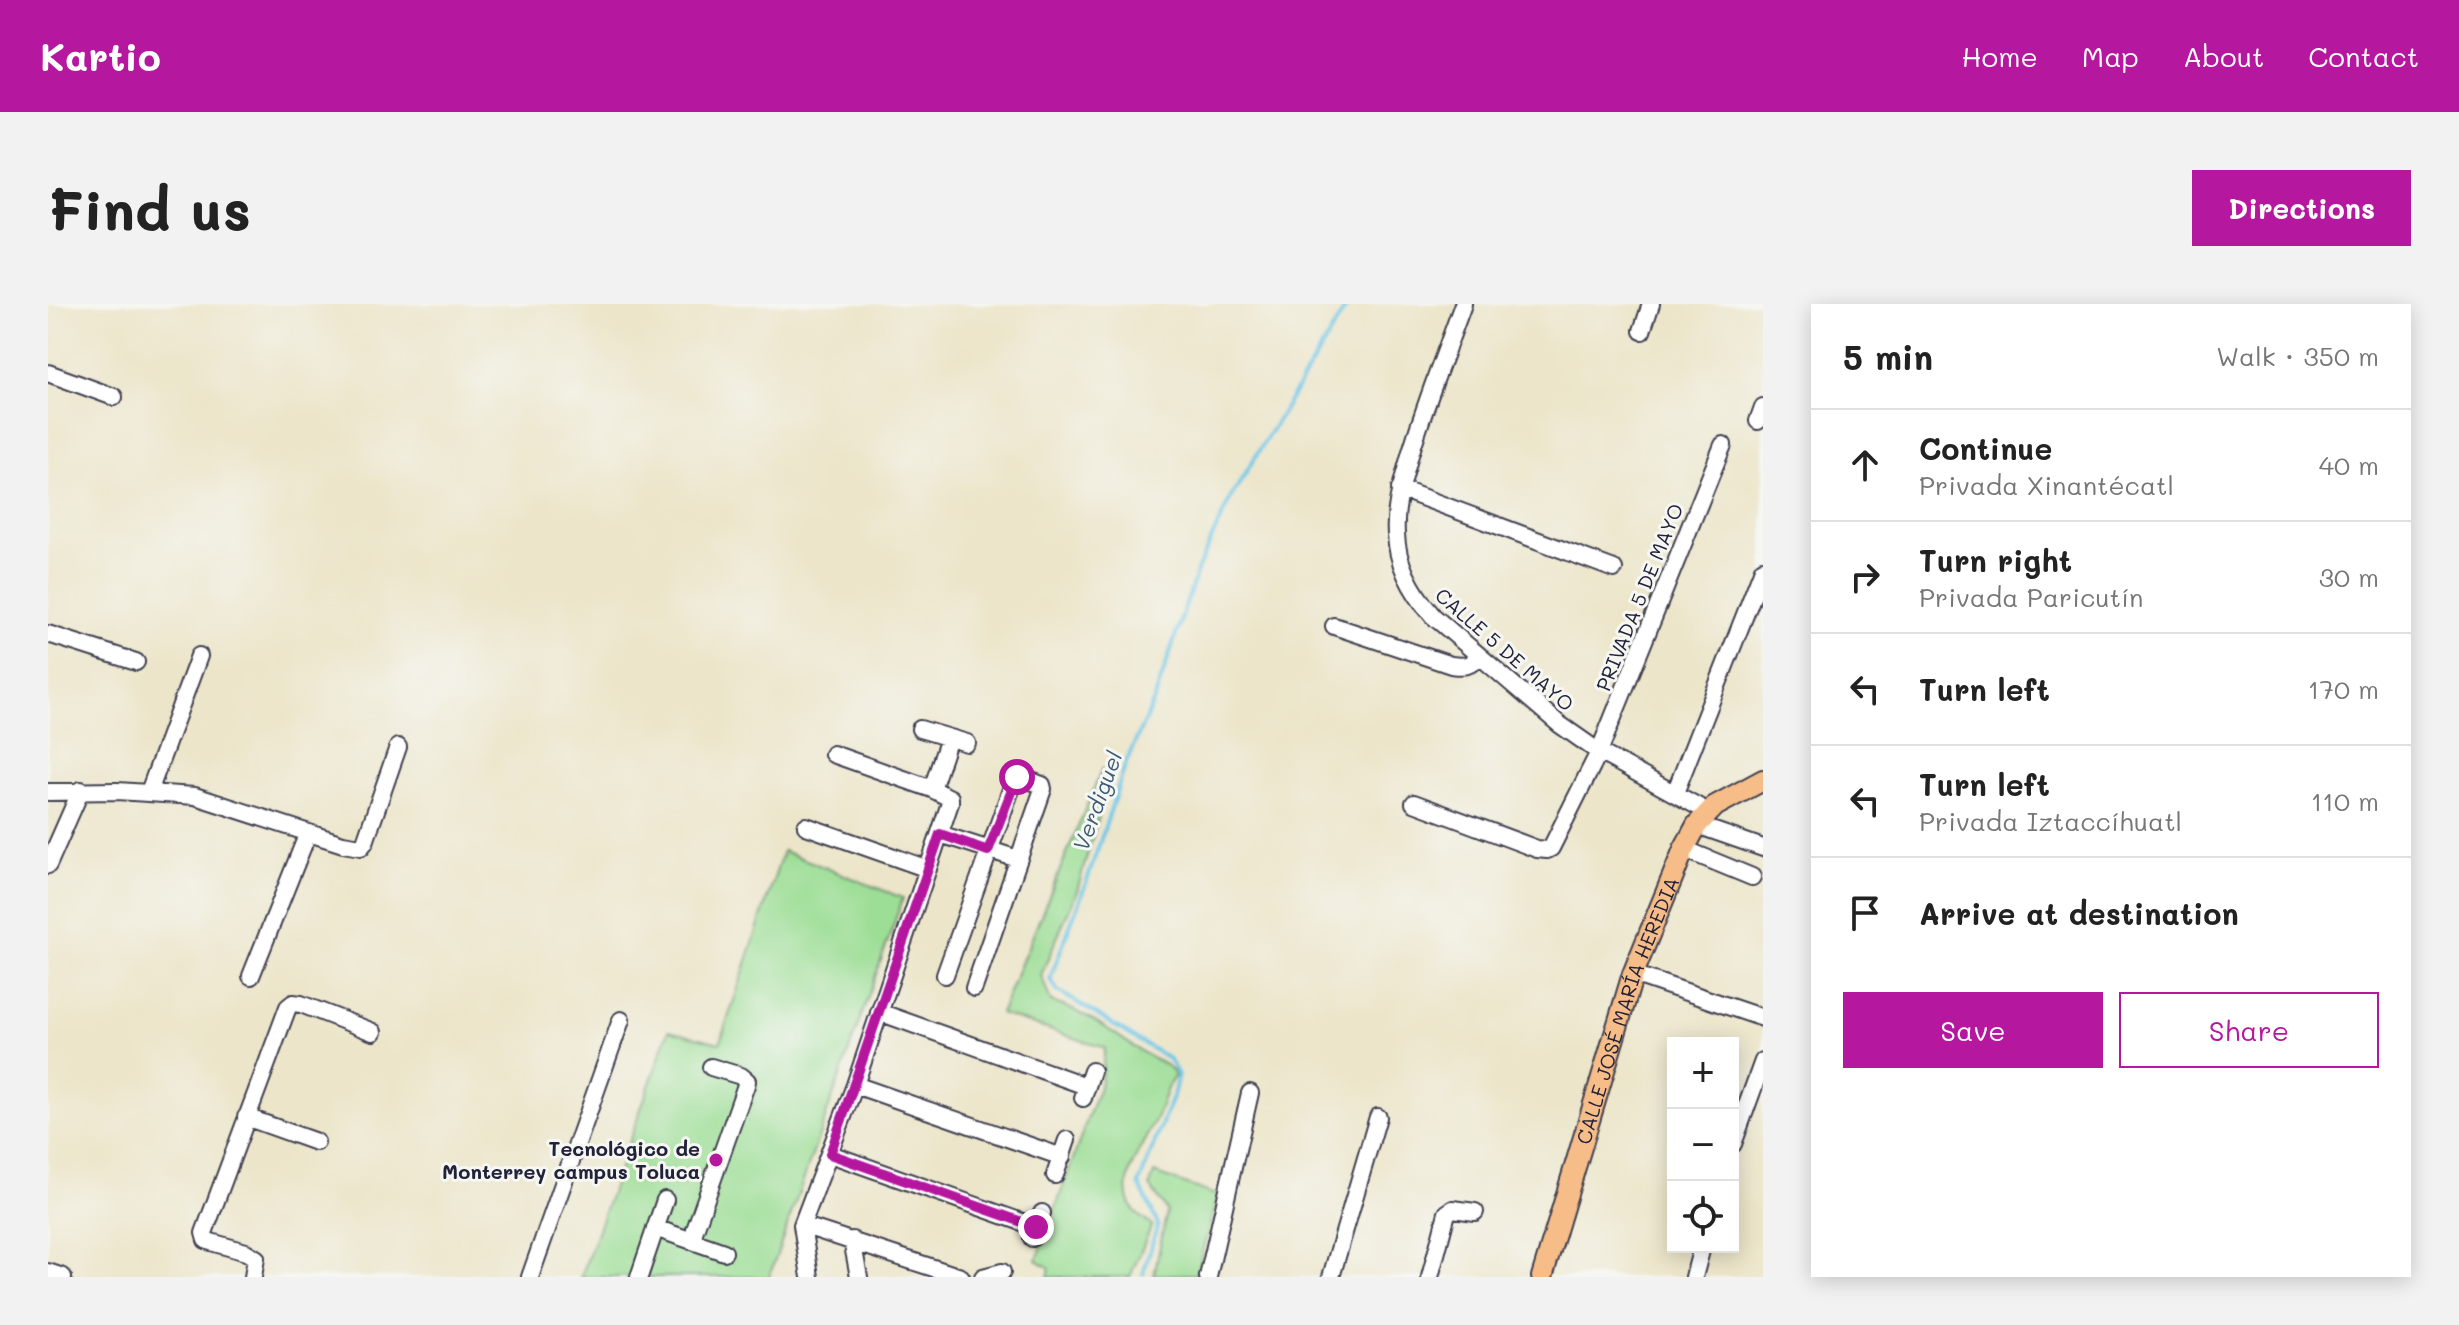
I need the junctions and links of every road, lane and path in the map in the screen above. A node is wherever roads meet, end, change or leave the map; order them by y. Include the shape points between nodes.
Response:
1 (1463, 304) edge
2 (1651, 304) edge
3 (1642, 331) dead end
4 (48, 373) edge
5 (114, 397) dead end
6 (1723, 445) dead end
7 (1400, 489) junction
8 (1614, 569) dead end
9 (1763, 569) edge
10 (1334, 626) dead end
11 (48, 634) edge
12 (199, 656) dead end
13 (1479, 656) junction
14 (136, 662) dead end
15 (920, 729) dead end
16 (949, 738) junction
17 (967, 743) dead end
18 (398, 747) dead end
19 (1599, 752) junction
20 (833, 754) dead end
21 (1763, 780) edge
22 (932, 789) junction
23 (81, 790) junction
24 (48, 792) edge
25 (149, 792) junction
26 (1675, 793) junction
27 (1414, 803) dead end
28 (1703, 818) junction
29 (806, 826) dead end
30 (308, 833) junction
31 (940, 834) junction
32 (1763, 848) edge
33 (1684, 849) junction
34 (988, 851) junction
35 (1018, 859) junction
36 (48, 865) edge
37 (928, 869) junction
38 (1752, 877) dead end
39 (980, 970) junction
40 (1633, 974) junction
41 (251, 976) dead end
42 (974, 988) dead end
43 (879, 1012) junction
44 (1763, 1018) edge
45 (621, 1020) dead end
46 (373, 1032) dead end
47 (1763, 1061) edge
48 (711, 1067) dead end
49 (855, 1085) junction
50 (1087, 1085) dead end
51 (1250, 1093) dead end
52 (246, 1117) junction
53 (1378, 1117) dead end
54 (1739, 1127) edge
55 (316, 1142) dead end
56 (830, 1154) junction
57 (1055, 1175) dead end
58 (665, 1200) dead end
59 (1475, 1212) dead end
60 (802, 1225) junction
61 (1037, 1226) dead end
62 (655, 1228) junction
63 (852, 1240) junction
64 (691, 1241) junction
65 (724, 1252) dead end
66 (1700, 1253) edge
67 (1002, 1272) dead end
68 (253, 1277) edge
69 (530, 1277) edge
70 (639, 1277) edge
71 (810, 1277) edge
72 (859, 1277) edge
73 (961, 1277) edge
74 (983, 1277) edge
75 (1208, 1277) edge
76 (1331, 1277) edge
77 (1430, 1277) edge
78 (1542, 1277) edge
79 (1694, 1277) edge

1 - 7 street, CALLE 5 DE MAYO
2 - 3 street
4 - 5 street
6 - 19 street, PRIVADA 5 DE MAYO
7 - 8 street
7 - 13 street, CALLE 5 DE MAYO via 1396,537 1407,577 1433,616
9 - 26 street
10 - 13 street via 1451,665 1464,667
11 - 14 street
12 - 25 street
13 - 19 street, CALLE 5 DE MAYO
15 - 16 street
16 - 17 street
16 - 22 street
18 - 30 street via 361,847
19 - 26 street, CALLE 5 DE MAYO
19 - 27 street, PRIVADA 5 DE MAYO via 1547,850
20 - 22 street
21 - 28 main road, CALLE JOSÉ MARÍA HEREDIA
22 - 31 street via 950,798
23 - 24 street
23 - 25 street
23 - 36 street
25 - 30 street via 195,796
26 - 28 street, CALLE 5 DE MAYO
28 - 32 street, CALLE 5 DE MAYO
28 - 33 main road, CALLE JOSÉ MARÍA HEREDIA
29 - 37 street
30 - 41 street
31 - 34 street
31 - 37 street
33 - 38 street
33 - 40 main road, CALLE JOSÉ MARÍA HEREDIA
34 - 35 street
34 - 35 street via 1015,778 1020,777 1043,789
34 - 39 street via 948,968
35 - 39 street
37 - 43 street
39 - 42 street
40 - 44 street
40 - 78 main road, CALLE JOSÉ MARÍA HEREDIA
43 - 49 street
43 - 50 street
45 - 69 street
46 - 52 street via 293,1003
47 - 54 street
48 - 64 street via 747,1081
49 - 56 street
49 - 57 street via 1064,1148
51 - 75 street
52 - 55 street
52 - 68 street via 204,1237 252,1255 257,1263
53 - 76 street
56 - 60 street
56 - 61 street
58 - 62 street
59 - 77 street via 1447,1213
60 - 63 street
60 - 71 street
62 - 64 street
62 - 70 street
63 - 72 street
63 - 73 street
64 - 65 street
66 - 79 street
67 - 74 street

